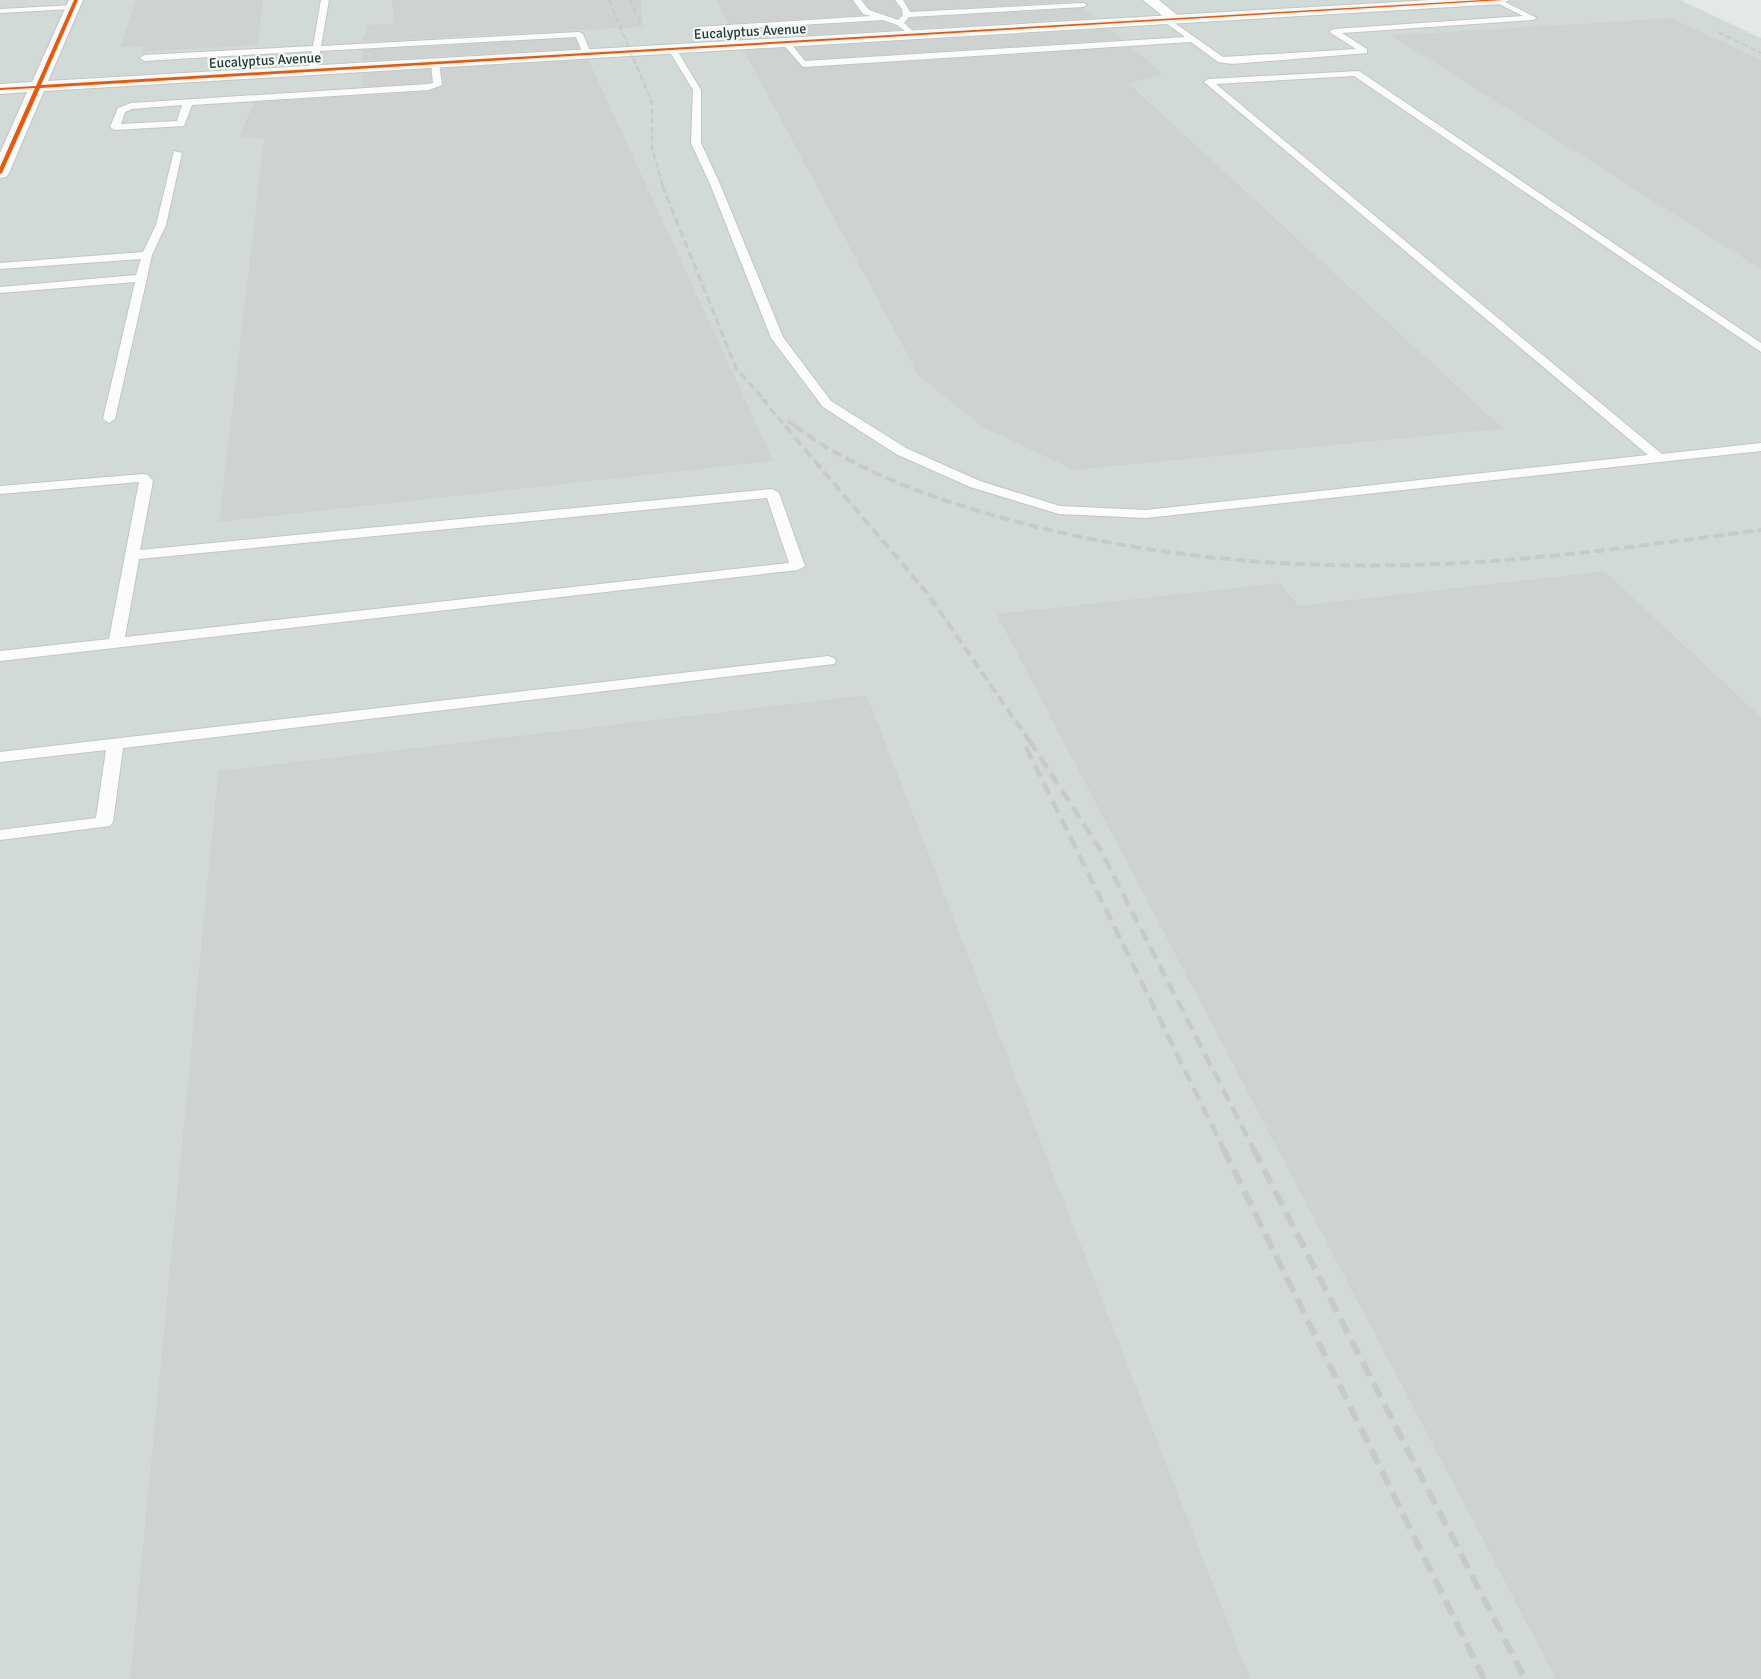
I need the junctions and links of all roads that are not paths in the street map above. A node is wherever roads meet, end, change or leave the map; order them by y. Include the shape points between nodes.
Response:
1 (325, 0) edge
2 (857, 0) edge
3 (899, 0) edge
4 (1150, 0) edge
5 (1496, 0) edge
6 (1502, 0) edge
7 (1390, 3) edge
8 (74, 4) edge
9 (1083, 5) dead end
10 (0, 11) edge
11 (907, 15) junction
12 (882, 18) junction
13 (1171, 19) junction
14 (900, 23) junction
15 (697, 29) dead end
16 (912, 34) junction
17 (1193, 39) junction
18 (785, 42) junction
19 (317, 48) junction
20 (672, 49) junction
21 (587, 54) junction
22 (144, 58) dead end
23 (1221, 60) junction
24 (435, 63) junction
25 (313, 70) junction
26 (1260, 79) junction
27 (1236, 80) junction
28 (255, 86) junction
29 (38, 87) junction
30 (0, 89) edge
31 (188, 102) junction
32 (177, 153) dead end
33 (2, 163) edge
34 (147, 255) junction
35 (0, 266) edge
36 (141, 278) junction
37 (0, 290) edge
38 (1761, 348) edge
39 (109, 419) dead end
40 (1761, 447) edge
41 (1659, 458) junction
42 (0, 490) edge
43 (132, 555) junction
44 (116, 643) junction
45 (0, 656) edge
46 (828, 661) dead end
47 (115, 744) junction
48 (0, 757) edge
49 (0, 835) edge

1 - 19 lane
2 - 12 lane via 866,12
3 - 11 lane
4 - 13 street
5 - 6 street, Eucalyptus Avenue
5 - 7 street, Eucalyptus Avenue
5 - 23 lane via 1533,18 1334,31 1364,51
7 - 13 street, Eucalyptus Avenue
8 - 10 lane
8 - 29 street
9 - 11 lane
11 - 14 lane
12 - 14 lane
12 - 15 lane
13 - 16 street, Eucalyptus Avenue
13 - 17 lane
14 - 16 lane
16 - 18 street, Eucalyptus Avenue
17 - 18 lane via 803,64
17 - 23 lane
18 - 20 street, Eucalyptus Avenue
19 - 21 lane via 579,34
19 - 22 lane
19 - 25 lane
20 - 21 street, Eucalyptus Avenue
20 - 41 lane via 697,90 696,143 777,339 827,404 901,451 975,484 1059,510 1146,514
21 - 24 street, Eucalyptus Avenue
23 - 26 lane via 1237,62
23 - 27 lane via 1216,64
24 - 25 street, Eucalyptus Avenue
24 - 28 lane via 438,85 429,87
25 - 28 street, Eucalyptus Avenue
26 - 27 lane
26 - 38 lane via 1356,73
27 - 41 lane via 1208,82
28 - 29 street, Eucalyptus Avenue
28 - 31 lane
29 - 30 street, Eucalyptus Avenue
29 - 33 street
31 - 31 lane via 131,106 121,110 115,127 181,124
32 - 34 lane via 161,225
34 - 35 lane
34 - 36 lane
36 - 37 lane
36 - 39 lane
40 - 41 lane
42 - 43 lane via 143,478 146,481
43 - 44 lane
43 - 44 lane via 772,494 798,566
44 - 45 lane
46 - 47 lane
47 - 48 lane
47 - 49 lane via 104,822

